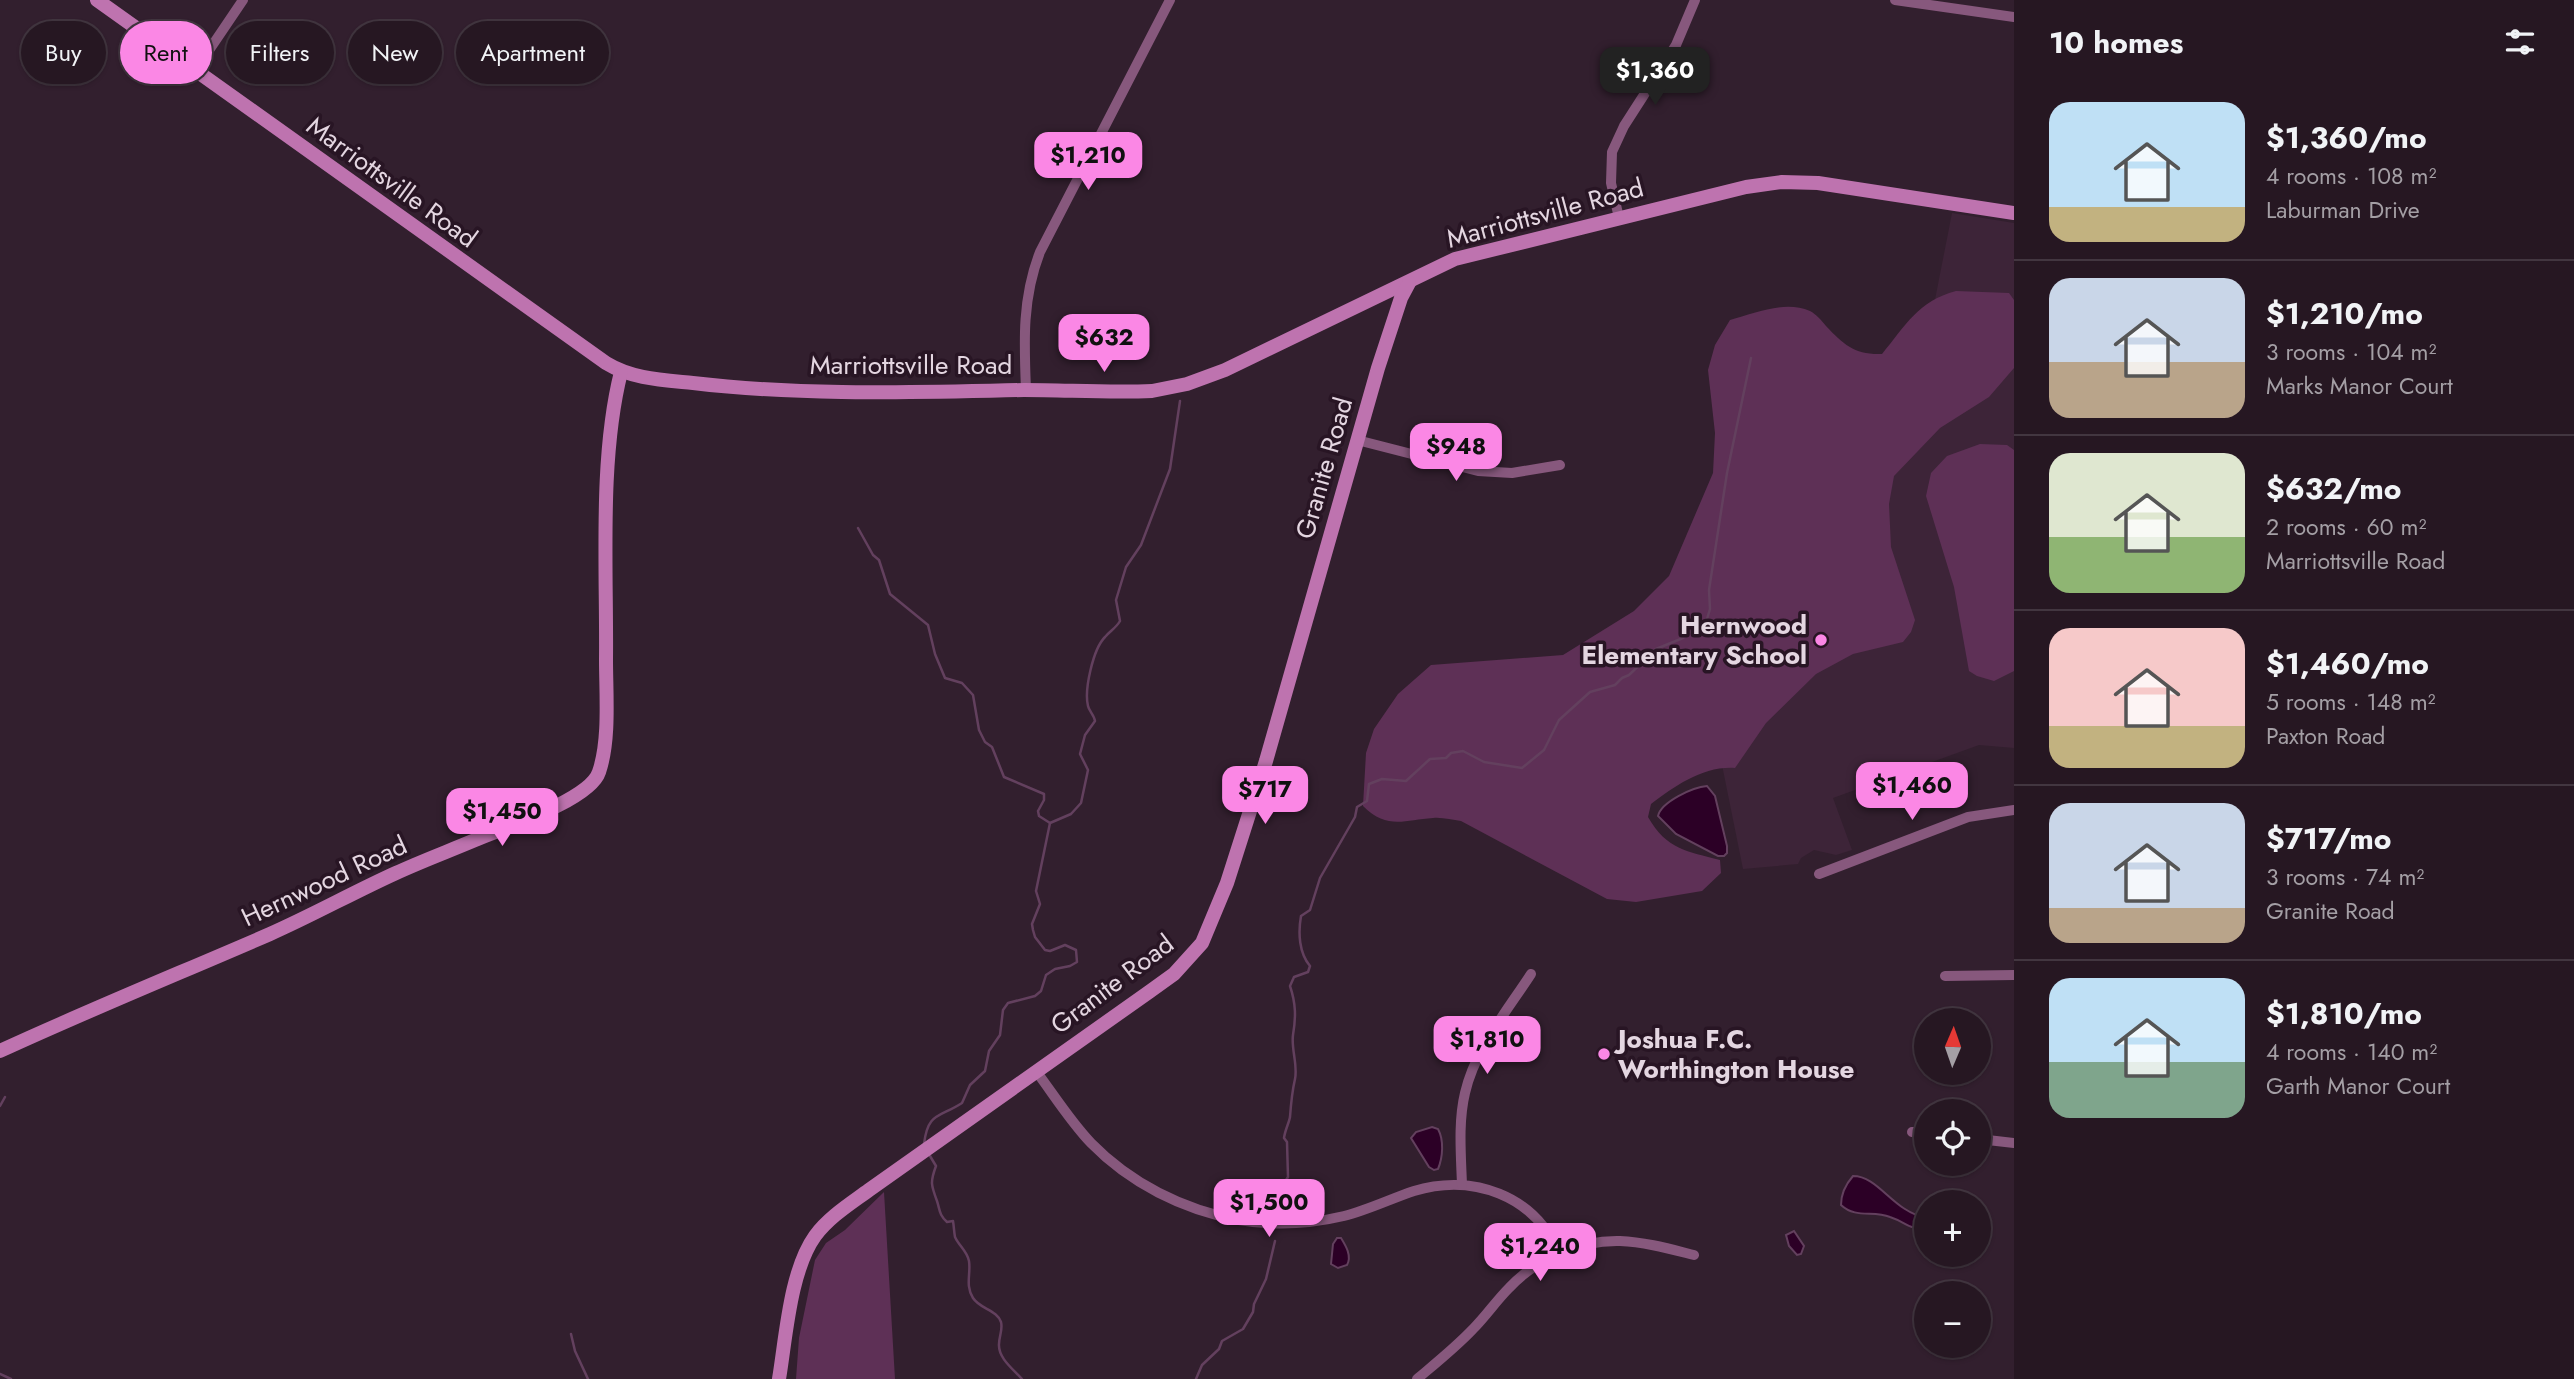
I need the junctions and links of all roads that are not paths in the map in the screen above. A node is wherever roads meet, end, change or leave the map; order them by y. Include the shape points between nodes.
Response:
1 (97, 0) edge
2 (243, 0) edge
3 (1170, 0) edge
4 (1695, 0) edge
5 (1895, 0) edge
6 (2014, 17) edge
7 (126, 21) edge
8 (212, 46) edge
9 (212, 83) edge
10 (2014, 213) edge
11 (1619, 218) junction
12 (1410, 282) junction
13 (621, 372) junction
14 (1026, 390) junction
15 (1357, 440) junction
16 (1560, 465) dead end
17 (2014, 810) edge
18 (1819, 874) dead end
19 (1531, 974) dead end
20 (2014, 975) edge
21 (1945, 976) dead end
22 (0, 1051) edge
23 (1036, 1071) junction
24 (1991, 1140) edge
25 (2014, 1143) edge
26 (1462, 1185) junction
27 (1559, 1254) junction
28 (1694, 1255) dead end
29 (779, 1379) edge
30 (1417, 1379) edge

1 - 7 street, Marriottsville Road
2 - 8 street
3 - 14 street via 1031,274 1024,319
4 - 11 street via 1676,44 1612,152 1611,183
5 - 6 street
9 - 13 street, Marriottsville Road
10 - 11 street, Marriottsville Road via 1835,184 1794,182 1732,190
11 - 12 street, Marriottsville Road via 1455,259
12 - 14 street, Marriottsville Road via 1187,384 1141,391
12 - 15 street, Granite Road
13 - 14 street, Marriottsville Road via 763,388
13 - 22 street, Hernwood Road via 608,481 606,704 596,782 544,811 397,872 273,933
15 - 16 street via 1478,471 1512,473
15 - 23 street, Granite Road via 1247,826 1212,925 1174,974
17 - 18 street via 1968,817
19 - 26 street via 1483,1048 1467,1085 1461,1122
20 - 21 street
23 - 26 street via 1073,1123 1115,1164 1154,1191 1211,1214 1263,1223 1315,1222 1413,1192
23 - 29 street, Granite Road via 825,1224 806,1251 799,1272
24 - 25 street
26 - 27 street via 1494,1191 1525,1207 1546,1229
27 - 28 street via 1619,1241
27 - 30 street via 1524,1274 1458,1344

